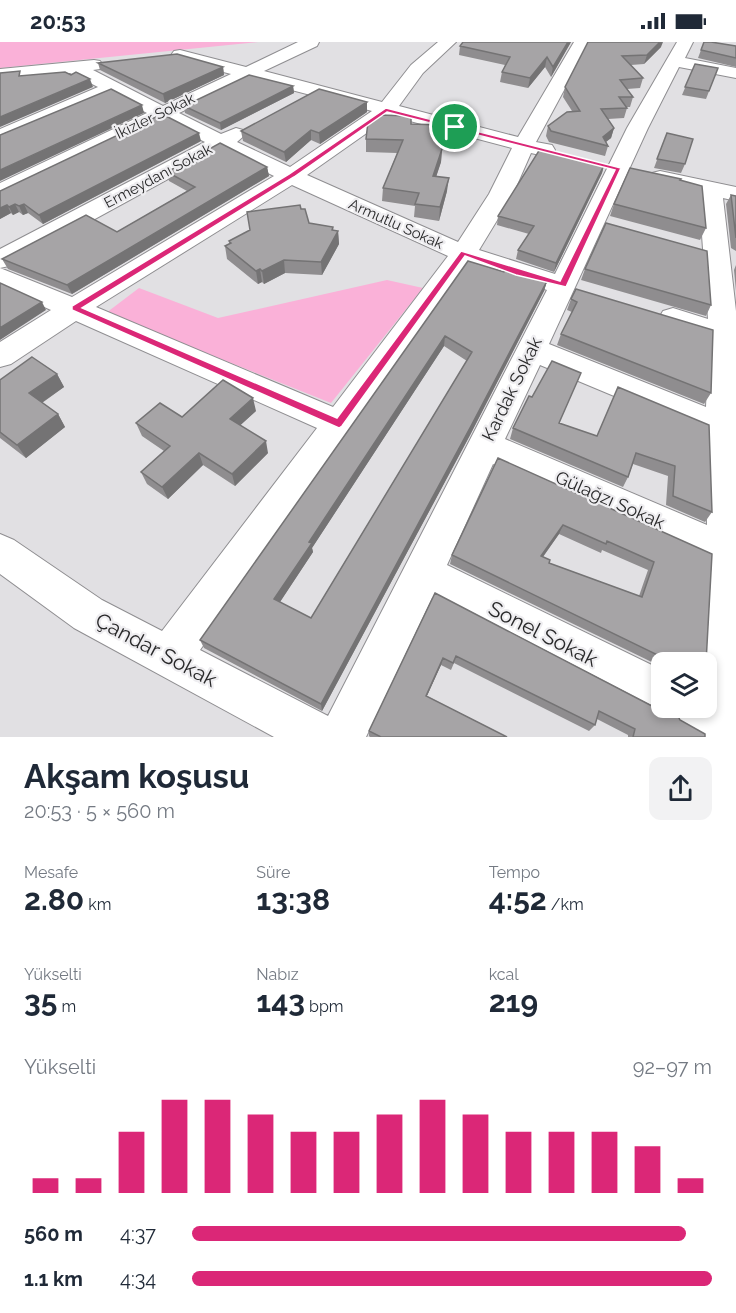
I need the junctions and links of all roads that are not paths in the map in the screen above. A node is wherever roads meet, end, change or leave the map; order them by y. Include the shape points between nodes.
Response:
1 (297, 42) edge
2 (311, 42) edge
3 (448, 42) edge
4 (582, 42) edge
5 (262, 46) dead end
6 (227, 50) dead end
7 (679, 51) edge
8 (108, 63) edge
9 (73, 67) junction
10 (28, 72) junction
11 (248, 72) junction
12 (736, 73) edge
13 (0, 74) edge
14 (112, 88) junction
15 (315, 90) junction
16 (0, 93) edge
17 (284, 108) edge
18 (386, 110) junction
19 (162, 112) junction
20 (253, 125) edge
21 (0, 137) edge
22 (222, 142) junction
23 (524, 145) junction
24 (566, 156) edge
25 (608, 167) junction
26 (291, 176) junction
27 (723, 191) edge
28 (0, 192) edge
29 (464, 253) junction
30 (715, 254) edge
31 (0, 260) edge
32 (0, 278) edge
33 (573, 288) junction
34 (75, 308) junction
35 (649, 310) edge
36 (730, 335) edge
37 (531, 350) junction
38 (0, 356) edge
39 (339, 424) junction
40 (729, 430) edge
41 (484, 445) junction
42 (0, 552) edge
43 (731, 553) edge
44 (424, 574) junction
45 (169, 657) junction
46 (651, 688) edge
47 (714, 725) edge
48 (320, 737) edge
49 (342, 737) edge

1 - 5 street
2 - 11 street, İkizler Sokak
3 - 18 street via 417,69
4 - 23 street
6 - 11 street via 174,56
7 - 12 street
7 - 25 street, Kardak Sokak
8 - 9 street
9 - 10 street
9 - 14 street, Armutlu Sokak
10 - 13 street
10 - 16 street via 29,81
11 - 15 street
11 - 19 street, İkizler Sokak
14 - 19 street, Armutlu Sokak
14 - 21 street
15 - 17 street
15 - 18 street
18 - 23 street
18 - 26 street
19 - 22 street, Armutlu Sokak
19 - 28 street, İkizler Sokak
20 - 22 street, Ermeydanı Sokak
22 - 26 street, Armutlu Sokak
22 - 31 street, Ermeydanı Sokak
23 - 24 street
23 - 29 street via 501,194
25 - 27 street
25 - 33 street, Kardak Sokak via 605,224
26 - 29 street, Armutlu Sokak
26 - 34 street
27 - 30 street
29 - 33 street, Armutlu Sokak
29 - 39 street
30 - 36 street
32 - 34 street
33 - 37 street, Kardak Sokak
34 - 38 street
34 - 39 street
35 - 36 street
36 - 40 street
37 - 40 street
37 - 41 street, Kardak Sokak
39 - 45 street
40 - 43 street
41 - 43 street, Gülağzı Sokak
41 - 44 street, Kardak Sokak
42 - 45 street, Çandar Sokak via 88,614
43 - 47 street via 724,670
44 - 46 street, Sonel Sokak
44 - 49 street, Kardak Sokak
45 - 48 street, Çandar Sokak

